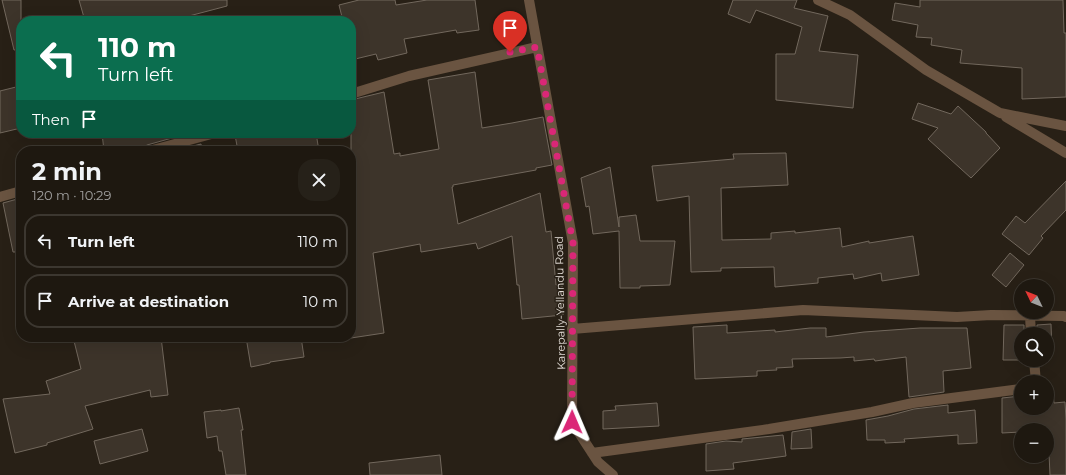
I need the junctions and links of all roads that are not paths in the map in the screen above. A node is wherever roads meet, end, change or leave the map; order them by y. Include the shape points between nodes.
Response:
1 (529, 0) edge
2 (818, 0) edge
3 (537, 47) junction
4 (356, 92) edge
5 (1000, 113) junction
6 (1066, 126) edge
7 (197, 138) edge
8 (167, 146) edge
9 (1066, 154) edge
10 (16, 192) edge
11 (0, 197) edge
12 (1014, 316) edge
13 (1054, 316) edge
14 (1066, 317) edge
15 (572, 329) junction
16 (1014, 391) edge
17 (592, 453) junction
18 (613, 475) edge

1 - 3 street, Karepally-Yellandu Road
2 - 5 street via 850,15 926,70
3 - 4 street via 409,76
3 - 15 street, Karepally-Yellandu Road via 573,243
5 - 6 street
5 - 9 street
7 - 8 street
10 - 11 street
12 - 15 street via 957,317 802,310
13 - 14 street
15 - 17 street, Karepally-Yellandu Road via 572,422
16 - 17 street via 913,403 769,430
17 - 18 street, Karepally-Yellandu Road

